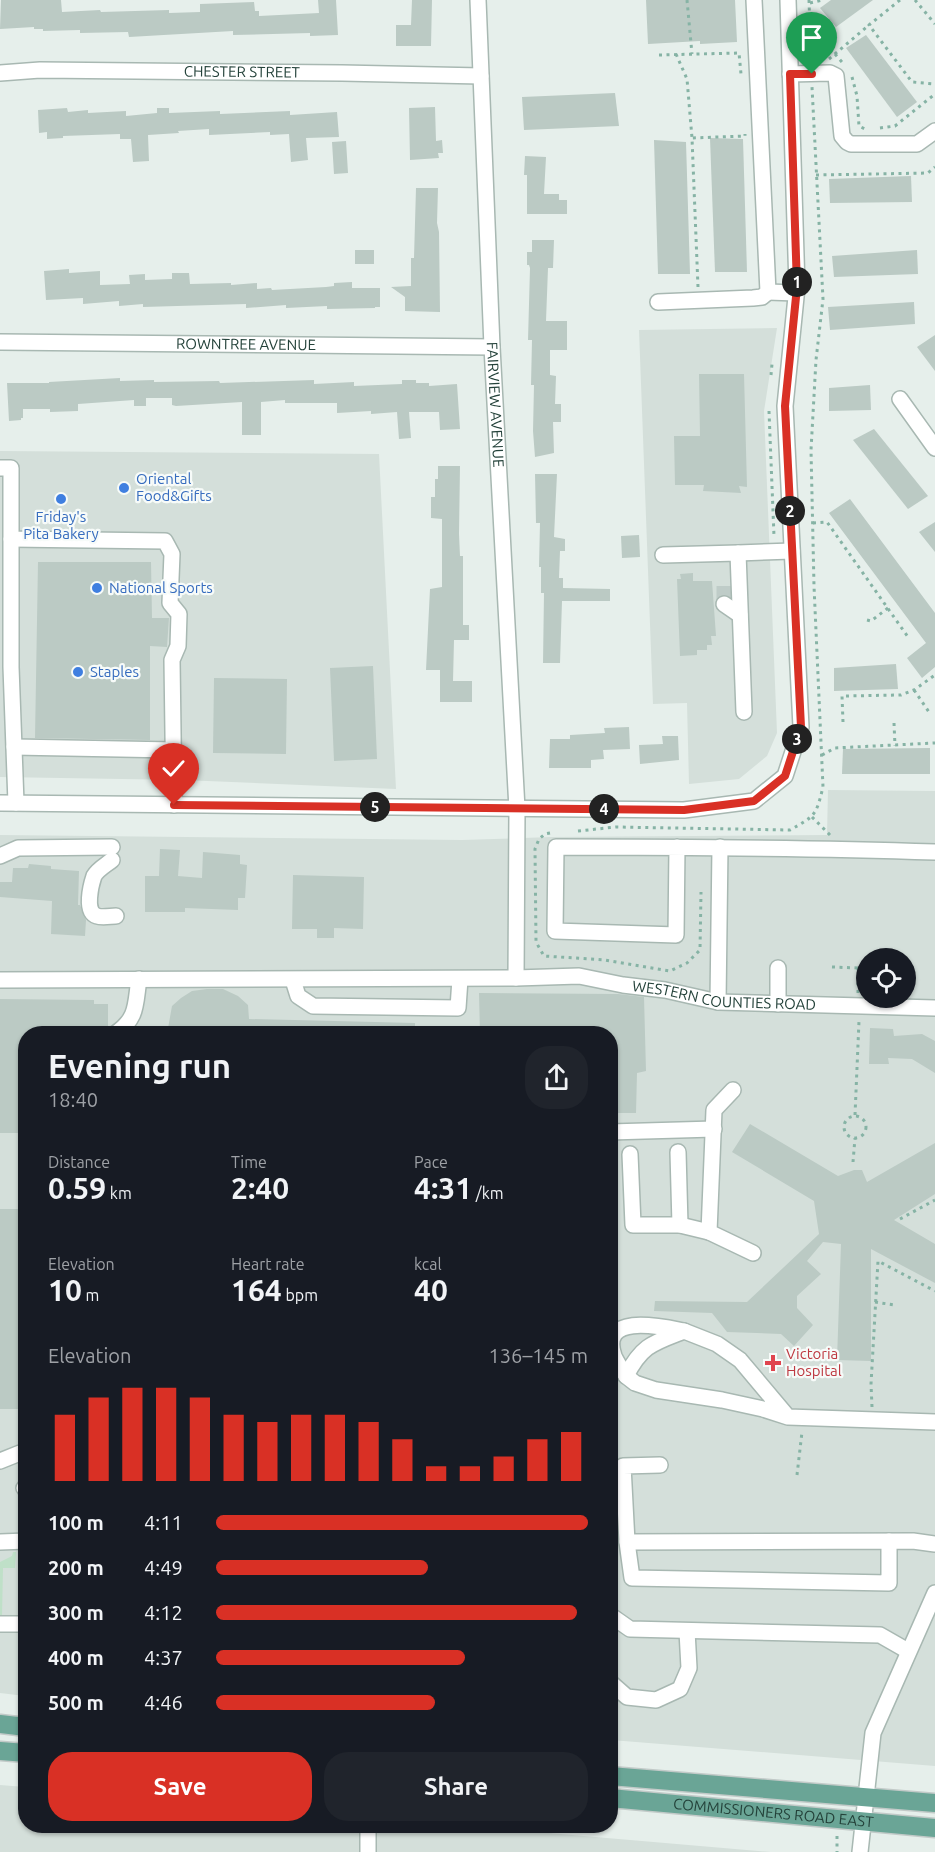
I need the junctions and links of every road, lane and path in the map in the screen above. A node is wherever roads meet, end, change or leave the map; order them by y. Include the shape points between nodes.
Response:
1 (478, 0) edge
2 (687, 0) edge
3 (754, 0) edge
4 (788, 0) edge
5 (823, 0) edge
6 (900, 0) edge
7 (915, 0) edge
8 (809, 2) edge
9 (935, 24) edge
10 (869, 25) junction
11 (659, 54) dead end
12 (676, 54) junction
13 (692, 54) junction
14 (835, 54) junction
15 (846, 67) dead end
16 (0, 73) edge
17 (790, 74) junction
18 (812, 74) junction
19 (850, 74) dead end
20 (482, 76) junction
21 (741, 77) dead end
22 (935, 84) edge
23 (935, 94) edge
24 (744, 124) dead end
25 (935, 131) edge
26 (692, 138) junction
27 (935, 167) edge
28 (816, 175) junction
29 (768, 292) junction
30 (796, 293) junction
31 (698, 300) junction
32 (658, 302) dead end
33 (0, 342) edge
34 (492, 347) junction
35 (900, 399) dead end
36 (935, 448) edge
37 (0, 468) edge
38 (813, 522) junction
39 (7, 549) edge
40 (792, 551) junction
41 (738, 553) junction
42 (663, 555) dead end
43 (738, 576) junction
44 (724, 586) dead end
45 (724, 604) dead end
46 (888, 608) junction
47 (740, 615) junction
48 (867, 621) dead end
49 (908, 637) dead end
50 (935, 675) edge
51 (914, 690) junction
52 (744, 712) dead end
53 (929, 712) dead end
54 (820, 722) dead end
55 (843, 722) dead end
56 (894, 723) dead end
57 (935, 743) edge
58 (895, 746) junction
59 (9, 750) edge
60 (173, 750) junction
61 (822, 755) dead end
62 (8, 803) edge
63 (174, 805) junction
64 (517, 808) junction
65 (812, 817) dead end
66 (677, 847) junction
67 (720, 847) junction
68 (833, 849) junction
69 (935, 852) edge
70 (0, 856) edge
71 (116, 916) dead end
72 (832, 967) dead end
73 (778, 968) dead end
74 (856, 968) edge
75 (516, 978) junction
76 (139, 979) junction
77 (460, 979) junction
78 (0, 980) edge
79 (293, 980) junction
80 (718, 1002) junction
81 (778, 1004) junction
82 (856, 1006) edge
83 (858, 1008) edge
84 (916, 1008) edge
85 (935, 1008) edge
86 (125, 1026) edge
87 (733, 1090) dead end
88 (855, 1115) junction
89 (714, 1130) junction
90 (618, 1132) edge
91 (855, 1138) junction
92 (678, 1152) dead end
93 (630, 1154) dead end
94 (853, 1162) dead end
95 (935, 1200) edge
96 (900, 1219) dead end
97 (680, 1225) junction
98 (709, 1232) junction
99 (753, 1253) dead end
100 (935, 1291) edge
101 (875, 1302) junction
102 (894, 1305) dead end
103 (684, 1331) junction
104 (618, 1332) edge
105 (618, 1362) edge
106 (626, 1376) junction
107 (796, 1418) junction
108 (873, 1420) junction
109 (935, 1422) edge
110 (18, 1454) edge
111 (0, 1461) edge
112 (660, 1465) dead end
113 (797, 1475) dead end
114 (18, 1541) edge
115 (889, 1541) junction
116 (0, 1542) edge
117 (627, 1542) junction
118 (935, 1544) edge
119 (935, 1593) edge
120 (618, 1621) edge
121 (0, 1624) edge
122 (18, 1624) edge
123 (687, 1631) junction
124 (908, 1651) junction
125 (618, 1689) edge
126 (0, 1724) edge
127 (18, 1726) edge
128 (0, 1751) edge
129 (18, 1752) edge
130 (618, 1777) edge
131 (865, 1797) junction
132 (618, 1799) edge
133 (935, 1803) edge
134 (863, 1822) junction
135 (935, 1828) edge
136 (368, 1833) edge
137 (837, 1836) dead end
138 (368, 1852) edge
139 (837, 1852) edge
140 (860, 1852) edge

1 - 20 street, FAIRVIEW AVENUE
2 - 13 path
3 - 29 street
4 - 17 street
5 - 8 path
6 - 10 path
7 - 9 path
8 - 18 path
10 - 14 path
10 - 22 path via 912,82
11 - 12 path
12 - 13 path
12 - 26 path via 687,78
13 - 21 path via 739,53
14 - 15 path
14 - 18 path
16 - 20 street, CHESTER STREET via 51,70
17 - 18 street
17 - 30 street
18 - 25 street via 836,76 842,136 847,142 917,144
18 - 28 path
19 - 23 path via 857,96 859,126 865,129 895,126
20 - 34 street, FAIRVIEW AVENUE
24 - 26 path via 745,136
26 - 31 path
27 - 28 path via 928,173
28 - 38 path via 823,298 811,450
29 - 30 street
29 - 31 street via 762,297
30 - 40 street via 785,406
31 - 32 street
33 - 34 street, ROWNTREE AVENUE
34 - 64 street, FAIRVIEW AVENUE
35 - 36 street
37 - 39 street via 12,468
38 - 46 path via 827,522
38 - 54 path
39 - 59 street
39 - 60 street via 165,541 172,554 170,603 179,614 178,646 172,660
40 - 41 street
40 - 64 street via 801,727 785,776 754,801 684,810
41 - 42 street
41 - 43 street
43 - 44 street
43 - 47 street
45 - 47 street
46 - 48 path
46 - 49 path
47 - 52 street
50 - 51 path
51 - 53 path
51 - 55 path via 901,695 842,696
56 - 58 path
57 - 58 path
58 - 61 path via 835,748
59 - 60 street
59 - 62 street
60 - 63 street
62 - 63 street
63 - 64 street
64 - 75 street, FAIRVIEW AVENUE
65 - 68 path via 832,836
66 - 66 street via 556,847 555,931 676,935
66 - 67 street
67 - 68 street
67 - 80 street
68 - 69 street
70 - 71 street via 18,848 112,854 95,876 89,905 97,916
72 - 74 path
73 - 81 street
75 - 77 street, WESTERN COUNTIES ROAD
75 - 80 street, WESTERN COUNTIES ROAD via 579,976
76 - 78 street, WESTERN COUNTIES ROAD
76 - 79 street, WESTERN COUNTIES ROAD
76 - 86 street via 134,1013
77 - 79 street, WESTERN COUNTIES ROAD
77 - 79 street via 458,1014 313,1006 298,996
80 - 81 street, WESTERN COUNTIES ROAD
81 - 82 street, WESTERN COUNTIES ROAD
83 - 88 path
84 - 85 street, WESTERN COUNTIES ROAD
87 - 89 street via 714,1110
88 - 91 path via 866,1124 864,1134
88 - 91 path via 844,1124 846,1134
89 - 90 street
89 - 98 street
91 - 94 path
92 - 97 street
93 - 97 street via 633,1225
95 - 96 path
97 - 98 street
98 - 99 street
100 - 101 path via 878,1261
101 - 102 path
101 - 108 path
103 - 104 street via 639,1324 624,1326
103 - 106 street via 649,1345 634,1360
103 - 107 street via 717,1344 740,1360
105 - 106 street
106 - 107 street via 656,1390 722,1400
107 - 108 street
107 - 113 path
108 - 109 street
110 - 111 street
112 - 117 street via 623,1466
114 - 116 street
115 - 117 street
115 - 117 street via 889,1582 632,1578
115 - 118 street
119 - 124 street
120 - 123 street via 630,1629
121 - 122 street
123 - 124 street via 880,1635
123 - 125 street via 689,1668 680,1689 656,1700 627,1697
124 - 131 street via 873,1733
126 - 127 main road
128 - 129 main road
130 - 131 main road, COMMISSIONERS ROAD EAST
131 - 133 main road, COMMISSIONERS ROAD EAST
131 - 134 street
132 - 134 main road, COMMISSIONERS ROAD EAST
134 - 135 main road, COMMISSIONERS ROAD EAST
134 - 140 street
136 - 138 street
137 - 139 path

